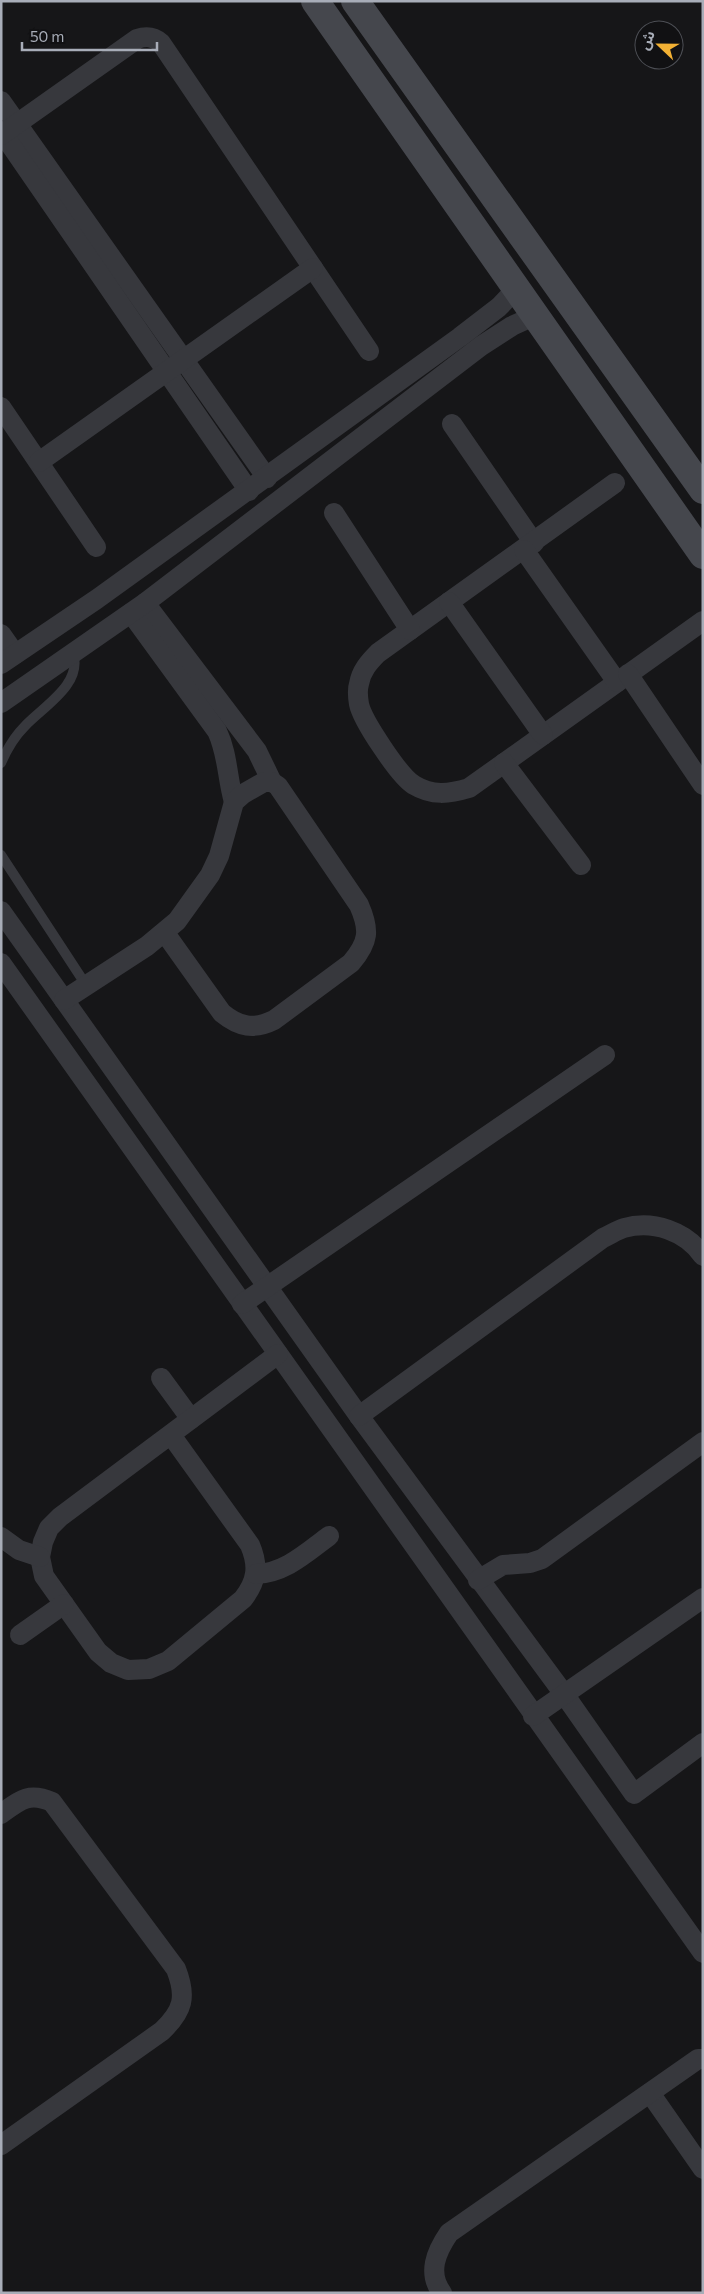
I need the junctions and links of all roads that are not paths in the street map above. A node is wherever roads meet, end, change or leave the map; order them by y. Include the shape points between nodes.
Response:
1 (315, 1) edge
2 (355, 1) edge
3 (1, 101) edge
4 (6, 131) edge
5 (313, 268) junction
6 (516, 289) junction
7 (534, 316) junction
8 (369, 351) dead end
9 (184, 358) junction
10 (167, 371) junction
11 (1, 407) edge
12 (452, 424) dead end
13 (39, 462) junction
14 (267, 478) junction
15 (616, 483) dead end
16 (703, 490) edge
17 (249, 491) junction
18 (334, 512) dead end
19 (529, 546) junction
20 (96, 547) dead end
21 (703, 555) edge
22 (450, 602) junction
23 (138, 608) junction
24 (703, 621) edge
25 (410, 630) junction
26 (1, 634) edge
27 (73, 652) junction
28 (8, 659) edge
29 (623, 678) junction
30 (8, 698) edge
31 (1, 710) edge
32 (544, 735) junction
33 (1, 762) edge
34 (504, 764) junction
35 (272, 782) junction
36 (703, 785) edge
37 (234, 802) junction
38 (1, 855) edge
39 (580, 865) dead end
40 (1, 911) edge
41 (165, 932) junction
42 (1, 963) edge
43 (86, 985) junction
44 (64, 1000) junction
45 (605, 1055) dead end
46 (703, 1256) edge
47 (267, 1287) junction
48 (242, 1304) junction
49 (278, 1354) junction
50 (161, 1378) dead end
51 (359, 1416) junction
52 (191, 1419) junction
53 (171, 1434) junction
54 (703, 1442) edge
55 (329, 1536) dead end
56 (1, 1537) edge
57 (40, 1556) junction
58 (256, 1574) junction
59 (478, 1580) junction
60 (703, 1598) edge
61 (64, 1604) junction
62 (20, 1635) dead end
63 (564, 1694) junction
64 (533, 1716) junction
65 (703, 1744) edge
66 (1, 1814) edge
67 (703, 1953) edge
68 (703, 2059) edge
69 (650, 2093) junction
70 (3, 2140) edge
71 (703, 2169) edge
72 (442, 2293) edge

1 - 6 street
2 - 16 street
3 - 4 street
4 - 5 street via 137,39 156,39
4 - 9 street
4 - 10 street
5 - 8 street
5 - 9 street
6 - 7 street
6 - 14 street via 480,323
7 - 21 street
7 - 23 street via 481,346
9 - 10 street
9 - 14 street
10 - 13 street
10 - 17 street
11 - 13 street
12 - 19 street
13 - 20 street
14 - 17 street
15 - 19 street
17 - 28 street
18 - 25 street
19 - 22 street
19 - 29 street
22 - 25 street
22 - 32 street
23 - 27 street
23 - 35 street via 257,751
23 - 37 street via 217,731 225,752
24 - 29 street
25 - 34 street via 378,652 365,667 358,685 359,704 367,722 398,772 412,785 430,792 450,794 469,788
26 - 28 street
27 - 30 street
27 - 33 lane via 76,666 71,680 19,733
29 - 32 street
29 - 36 street
30 - 31 street
32 - 34 street
34 - 39 street
35 - 37 street via 264,782
35 - 41 street via 278,786 359,905 366,920 367,936 362,951 351,963 274,1020 261,1026 247,1027 233,1022 222,1012
37 - 41 street via 219,856 210,875
38 - 43 lane
40 - 44 street
41 - 43 street
42 - 48 street
43 - 44 street
44 - 47 street
45 - 47 street
46 - 51 street via 685,1238 666,1228 644,1225 623,1228 604,1238
47 - 48 street
47 - 51 street
48 - 49 street
49 - 52 street
49 - 64 street
50 - 52 street
51 - 59 street
52 - 53 street
53 - 57 street via 60,1517 49,1528
53 - 58 street via 250,1545
54 - 59 street via 542,1559 503,1565
55 - 58 street via 285,1567
56 - 57 street via 19,1550
57 - 61 street via 44,1576
58 - 61 street via 252,1588 243,1599 168,1660 149,1669 128,1670 111,1663 98,1652
59 - 63 street
60 - 63 street
61 - 62 street
63 - 64 street
63 - 65 street via 634,1794
64 - 67 street
66 - 70 street via 28,1797 41,1797 52,1802 176,1969 182,1986 182,2003 174,2019 162,2031
68 - 69 street via 698,2059
69 - 71 street
69 - 72 street via 449,2233 439,2248 434,2266 435,2284

